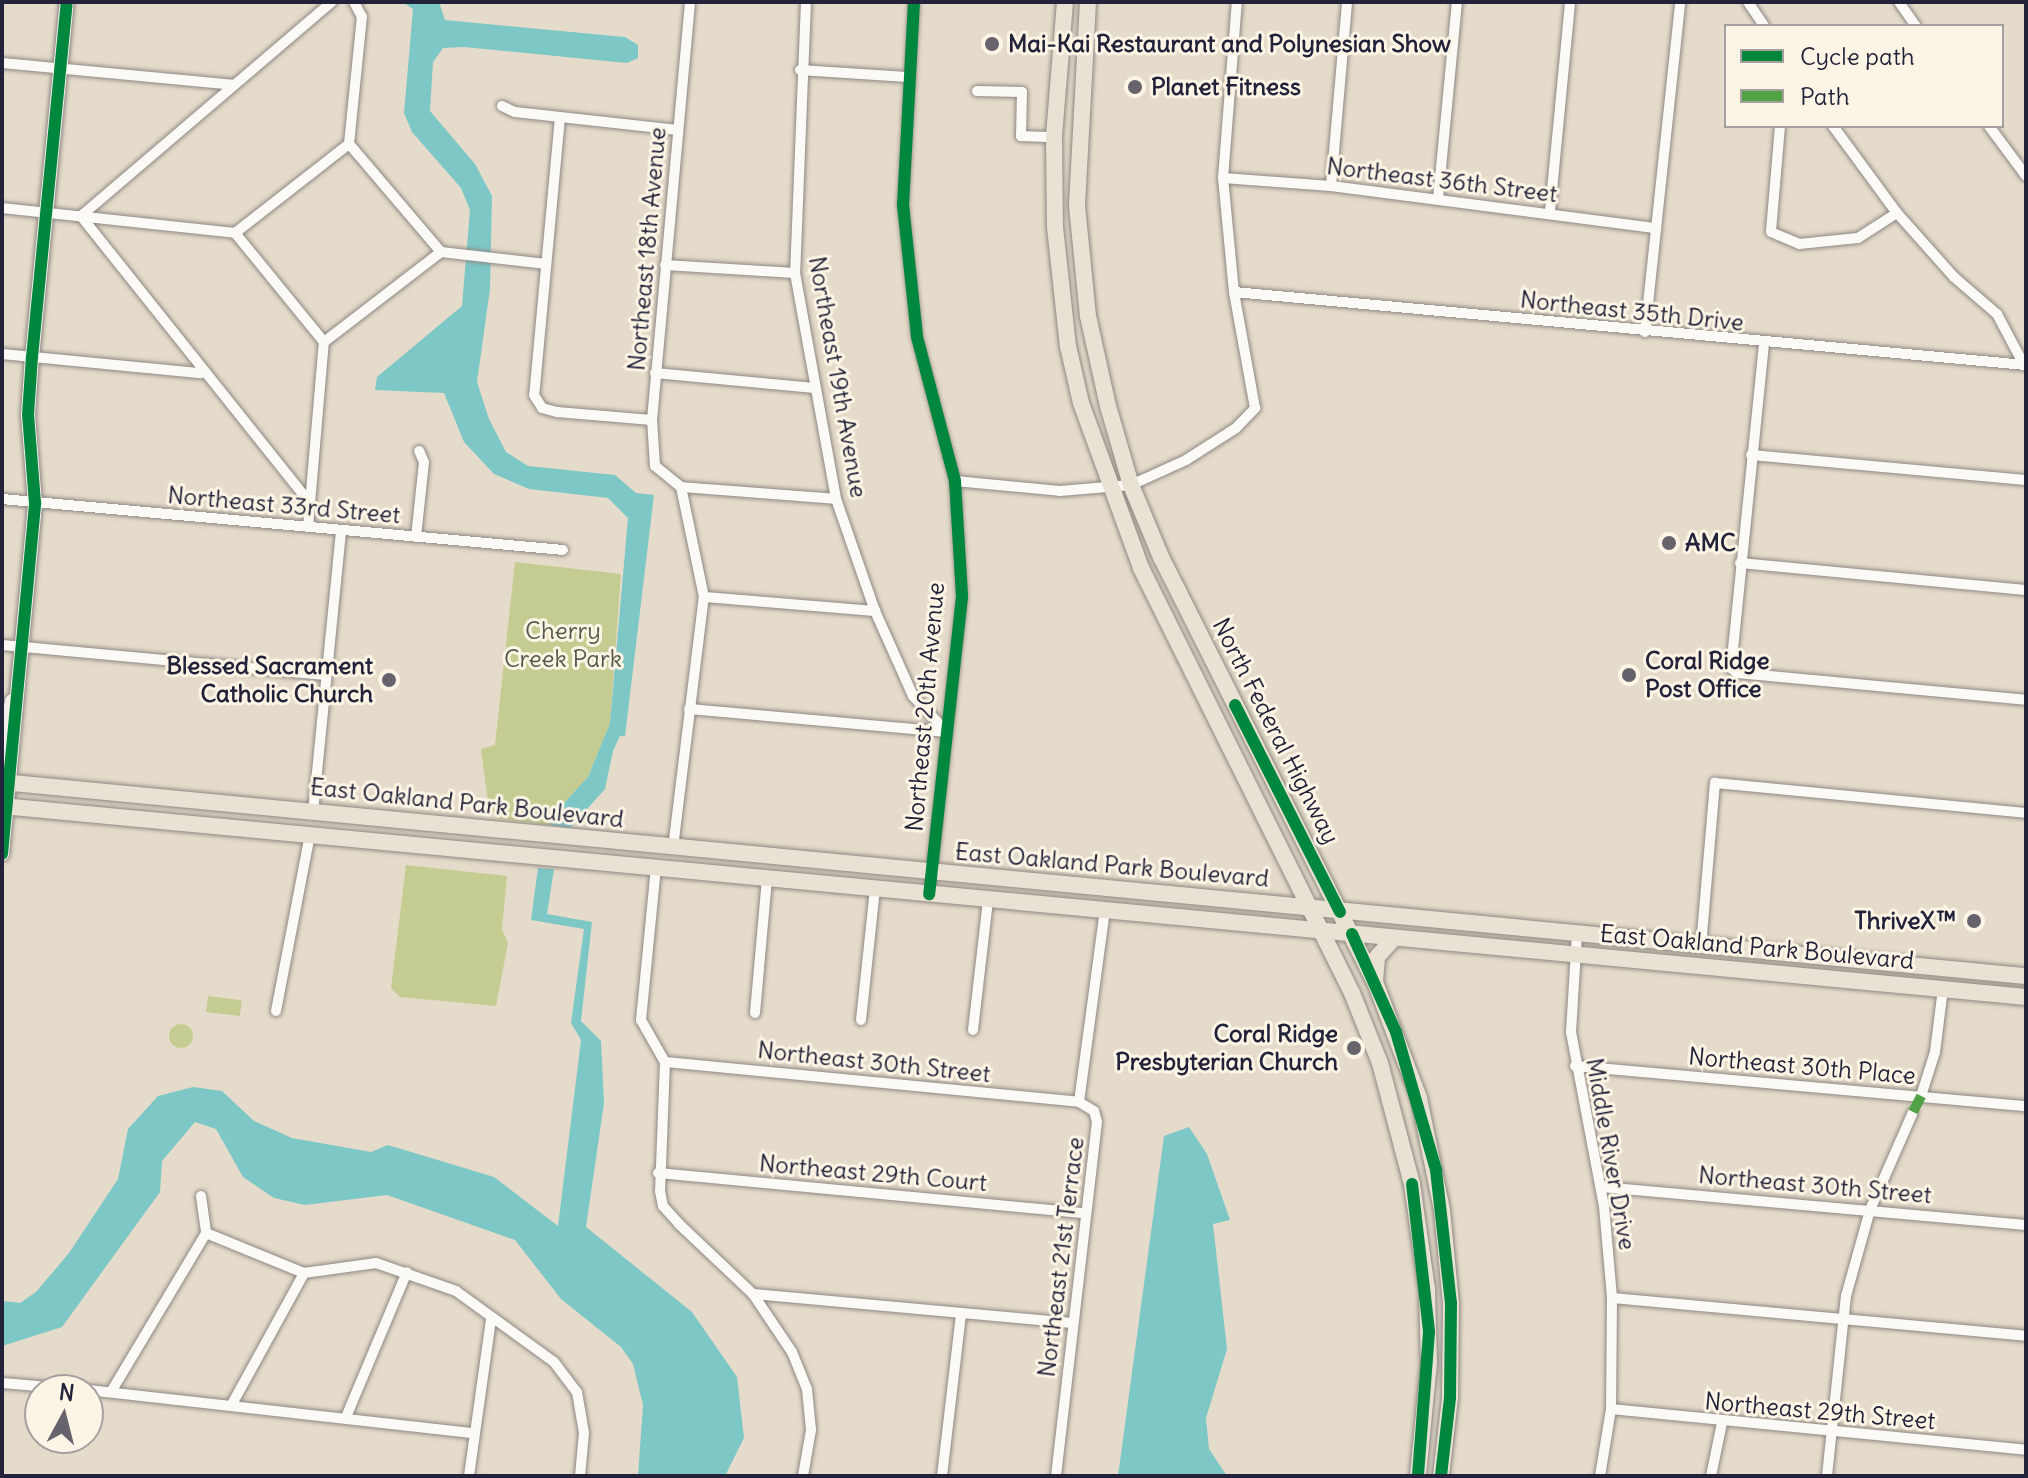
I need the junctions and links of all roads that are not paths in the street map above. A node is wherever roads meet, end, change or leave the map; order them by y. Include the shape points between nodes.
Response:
1 (67, 2) edge
2 (332, 2) edge
3 (354, 2) edge
4 (690, 2) edge
5 (806, 2) edge
6 (914, 2) edge
7 (1065, 2) edge
8 (1088, 2) edge
9 (1237, 2) edge
10 (1347, 2) edge
11 (1457, 2) edge
12 (1570, 2) edge
13 (1680, 2) edge
14 (1748, 2) edge
15 (1899, 2) edge
16 (1763, 24) edge
17 (1915, 24) edge
18 (2, 63) edge
19 (59, 68) junction
20 (800, 70) junction
21 (907, 77) junction
22 (233, 85) junction
23 (977, 91) dead end
24 (502, 106) dead end
25 (560, 117) junction
26 (1780, 128) edge
27 (1834, 128) edge
28 (1990, 128) edge
29 (678, 130) junction
30 (1054, 137) junction
31 (349, 144) junction
32 (1077, 170) junction
33 (2026, 176) edge
34 (1223, 178) junction
35 (1331, 186) junction
36 (1438, 199) junction
37 (2, 208) edge
38 (1550, 211) junction
39 (46, 213) junction
40 (1897, 213) junction
41 (81, 216) junction
42 (1656, 228) junction
43 (235, 233) junction
44 (441, 252) junction
45 (546, 264) junction
46 (665, 265) junction
47 (795, 273) junction
48 (1234, 292) junction
49 (1645, 332) junction
50 (324, 342) junction
51 (1764, 344) junction
52 (2, 354) edge
53 (32, 357) junction
54 (2025, 365) edge
55 (201, 373) junction
56 (655, 373) junction
57 (814, 388) junction
58 (652, 420) junction
59 (419, 451) dead end
60 (1751, 455) junction
61 (2026, 480) edge
62 (955, 481) junction
63 (1131, 485) junction
64 (681, 487) junction
65 (1109, 490) junction
66 (2, 499) edge
67 (836, 499) junction
68 (35, 503) junction
69 (310, 503) junction
70 (308, 527) junction
71 (341, 530) junction
72 (416, 537) junction
73 (563, 550) dead end
74 (1740, 563) junction
75 (2026, 590) edge
76 (704, 597) junction
77 (875, 611) junction
78 (2, 645) edge
79 (20, 646) junction
80 (326, 675) junction
81 (1199, 687) junction
82 (16, 689) junction
83 (2026, 700) edge
84 (1235, 705) junction
85 (689, 709) junction
86 (1212, 714) junction
87 (947, 732) junction
88 (2, 752) edge
89 (1264, 760) junction
90 (7, 782) edge
91 (5, 806) edge
92 (313, 812) junction
93 (2026, 813) edge
94 (335, 814) junction
95 (287, 832) junction
96 (310, 835) junction
97 (585, 840) junction
98 (673, 848) junction
99 (2, 854) edge
100 (573, 859) junction
101 (656, 867) junction
102 (931, 872) junction
103 (767, 878) junction
104 (875, 888) junction
105 (1136, 891) junction
106 (929, 894) junction
107 (988, 900) junction
108 (1308, 908) junction
109 (1111, 910) junction
110 (1340, 912) junction
111 (1321, 932) junction
112 (1352, 934) junction
113 (1577, 934) junction
114 (1394, 938) junction
115 (1701, 946) junction
116 (1728, 949) junction
117 (1575, 953) junction
118 (1681, 964) junction
119 (1711, 967) junction
120 (2026, 976) edge
121 (1375, 982) junction
122 (1943, 989) junction
123 (2026, 997) edge
124 (276, 1011) dead end
125 (755, 1013) dead end
126 (861, 1020) dead end
127 (973, 1030) dead end
128 (665, 1062) junction
129 (1575, 1066) junction
130 (1921, 1096) junction
131 (1079, 1102) junction
132 (2026, 1106) edge
133 (1913, 1112) dead end
134 (658, 1173) junction
135 (1412, 1184) junction
136 (1601, 1187) junction
137 (201, 1196) dead end
138 (1442, 1210) junction
139 (1870, 1210) junction
140 (1085, 1213) junction
141 (2026, 1225) edge
142 (206, 1233) junction
143 (407, 1272) junction
144 (304, 1273) junction
145 (753, 1294) junction
146 (1612, 1298) junction
147 (961, 1315) junction
148 (1841, 1318) junction
149 (491, 1319) junction
150 (1073, 1323) junction
151 (2026, 1336) edge
152 (2, 1383) edge
153 (24, 1385) edge
154 (104, 1391) edge
155 (111, 1392) junction
156 (231, 1406) junction
157 (1611, 1409) junction
158 (346, 1417) junction
159 (1722, 1423) junction
160 (474, 1433) junction
161 (1831, 1433) junction
162 (2026, 1450) edge
163 (469, 1476) edge
164 (580, 1476) edge
165 (803, 1476) edge
166 (942, 1476) edge
167 (1056, 1476) edge
168 (1418, 1476) edge
169 (1441, 1476) edge
170 (1600, 1476) edge
171 (1711, 1476) edge
172 (1827, 1476) edge

1 - 19 street
2 - 22 street
3 - 31 street via 362,17
4 - 29 street, Northeast 18th Avenue
5 - 20 street, Northeast 19th Avenue
6 - 21 street, Northeast 20th Avenue
7 - 30 main road, North Federal Highway
8 - 32 main road, North Federal Highway
9 - 34 street
10 - 35 street
11 - 36 street
12 - 38 street
13 - 42 street
14 - 16 street
15 - 17 street
18 - 19 street
19 - 22 street
19 - 39 street
20 - 21 street
20 - 47 street, Northeast 19th Avenue
21 - 62 street, Northeast 20th Avenue via 903,205 910,284 917,337
22 - 41 street
23 - 30 street via 1022,92 1021,136
24 - 25 street
25 - 29 street
25 - 45 street
26 - 40 street via 1771,232 1799,244 1858,238
27 - 40 street
28 - 33 street
29 - 46 street, Northeast 18th Avenue
30 - 32 main road via 1062,159
30 - 65 main road, North Federal Highway via 1055,227 1068,346
31 - 43 street
31 - 44 street
32 - 63 main road, North Federal Highway via 1088,316
34 - 35 street, Northeast 36th Street
34 - 48 street
35 - 36 street, Northeast 36th Street
36 - 38 street, Northeast 36th Street
37 - 39 street
38 - 42 street, Northeast 36th Street
39 - 41 street
39 - 53 street
40 - 54 street via 1954,277 1997,314
41 - 43 street
41 - 55 street
42 - 49 street
43 - 50 street
44 - 45 street
44 - 50 street
45 - 58 street via 534,395 542,408
46 - 47 street
46 - 56 street, Northeast 18th Avenue
47 - 57 street, Northeast 19th Avenue
48 - 49 street, Northeast 35th Drive
48 - 63 street via 1256,401 1250,416 1222,437
49 - 51 street, Northeast 35th Drive
50 - 69 street
51 - 54 street, Northeast 35th Drive
51 - 60 street
52 - 53 street
53 - 55 street
53 - 68 street via 28,415
55 - 69 street
56 - 57 street
56 - 58 street, Northeast 18th Avenue
57 - 67 street, Northeast 19th Avenue
58 - 64 street, Northeast 18th Avenue via 655,466
59 - 72 street via 424,462
60 - 61 street
60 - 74 street
62 - 65 street
62 - 87 street, Northeast 20th Avenue via 962,597
63 - 65 street
63 - 84 main road, North Federal Highway
64 - 67 street
64 - 76 street
65 - 81 main road, North Federal Highway
66 - 68 street, Northeast 33rd Street
67 - 77 street, Northeast 19th Avenue
68 - 70 street, Northeast 33rd Street
68 - 79 street
69 - 70 street
70 - 71 street, Northeast 33rd Street
71 - 72 street, Northeast 33rd Street
71 - 80 street
72 - 73 street, Northeast 33rd Street
74 - 75 street
74 - 83 street via 1730,660 1737,673
76 - 77 street
76 - 85 street
77 - 87 street, Northeast 19th Avenue via 913,696
78 - 79 street
79 - 80 street
79 - 82 street
80 - 92 street
81 - 84 main road via 1218,702
81 - 86 main road, North Federal Highway
82 - 88 street
82 - 90 street
84 - 89 main road, North Federal Highway
85 - 87 street
85 - 98 street
86 - 89 main road via 1235,724 1250,754
86 - 108 main road, North Federal Highway
87 - 102 street, Northeast 20th Avenue
89 - 110 main road, North Federal Highway
90 - 91 street
90 - 92 main road, East Oakland Park Boulevard
91 - 95 main road, East Oakland Park Boulevard
91 - 99 street
92 - 94 main road, East Oakland Park Boulevard
92 - 95 main road
93 - 115 street via 1715,783
94 - 96 main road
94 - 97 main road, East Oakland Park Boulevard
95 - 96 main road, East Oakland Park Boulevard
96 - 100 main road, East Oakland Park Boulevard
96 - 124 street
97 - 98 main road, East Oakland Park Boulevard
97 - 100 main road via 584,850
98 - 101 main road
98 - 102 main road, East Oakland Park Boulevard
100 - 101 main road, East Oakland Park Boulevard
101 - 103 main road, East Oakland Park Boulevard
101 - 128 street via 641,1020
102 - 105 main road, East Oakland Park Boulevard
102 - 106 street, Northeast 20th Avenue
103 - 104 main road, East Oakland Park Boulevard
103 - 125 street
104 - 106 main road, East Oakland Park Boulevard
104 - 126 street
105 - 108 main road, East Oakland Park Boulevard
105 - 109 main road via 1129,905
106 - 107 main road, East Oakland Park Boulevard
107 - 109 main road, East Oakland Park Boulevard
107 - 127 street
108 - 110 main road, East Oakland Park Boulevard
108 - 111 main road, North Federal Highway
109 - 111 main road, East Oakland Park Boulevard
109 - 131 street, Northeast 21st Terrace
110 - 112 main road, North Federal Highway
110 - 113 main road, East Oakland Park Boulevard
111 - 112 main road, East Oakland Park Boulevard
111 - 135 main road, North Federal Highway via 1380,1063
112 - 114 main road, East Oakland Park Boulevard
112 - 121 main road, North Federal Highway
113 - 115 main road, East Oakland Park Boulevard
113 - 117 street, Middle River Drive
114 - 117 main road, East Oakland Park Boulevard
114 - 121 main road via 1377,957
115 - 116 main road, East Oakland Park Boulevard
115 - 118 main road
116 - 119 main road
116 - 120 main road, East Oakland Park Boulevard
117 - 118 main road, East Oakland Park Boulevard
117 - 129 street, Middle River Drive
118 - 119 main road, East Oakland Park Boulevard
119 - 122 main road, East Oakland Park Boulevard
121 - 138 main road, North Federal Highway via 1419,1098
122 - 123 main road, East Oakland Park Boulevard
122 - 130 street via 1935,1052
128 - 131 street, Northeast 30th Street
128 - 134 street
129 - 130 street, Northeast 30th Place
129 - 136 street, Middle River Drive
130 - 132 street, Northeast 30th Place
131 - 140 street, Northeast 21st Terrace via 1094,1111 1097,1122
133 - 139 street
134 - 140 street, Northeast 29th Court
134 - 145 street via 663,1206
135 - 138 main road via 1432,1191
135 - 168 main road, North Federal Highway via 1429,1332
136 - 139 street, Northeast 30th Street
136 - 146 street, Middle River Drive
137 - 142 street
138 - 169 main road, North Federal Highway via 1452,1343
139 - 141 street, Northeast 30th Street
139 - 148 street
140 - 150 street, Northeast 21st Terrace
142 - 144 street
142 - 155 street
143 - 144 street via 376,1263
143 - 149 street via 456,1291
143 - 158 street
144 - 156 street
145 - 147 street
145 - 165 street via 792,1352 807,1389 811,1430
146 - 148 street
146 - 157 street, Middle River Drive
147 - 150 street
147 - 166 street
148 - 151 street
148 - 161 street
149 - 160 street
149 - 164 street via 554,1362 577,1392 584,1433
150 - 167 street, Northeast 21st Terrace
152 - 153 street
154 - 155 street
155 - 156 street
156 - 158 street
157 - 159 street, Northeast 29th Street
157 - 170 street, Middle River Drive
158 - 160 street
159 - 161 street, Northeast 29th Street
159 - 171 street
160 - 163 street
161 - 162 street, Northeast 29th Street
161 - 172 street

